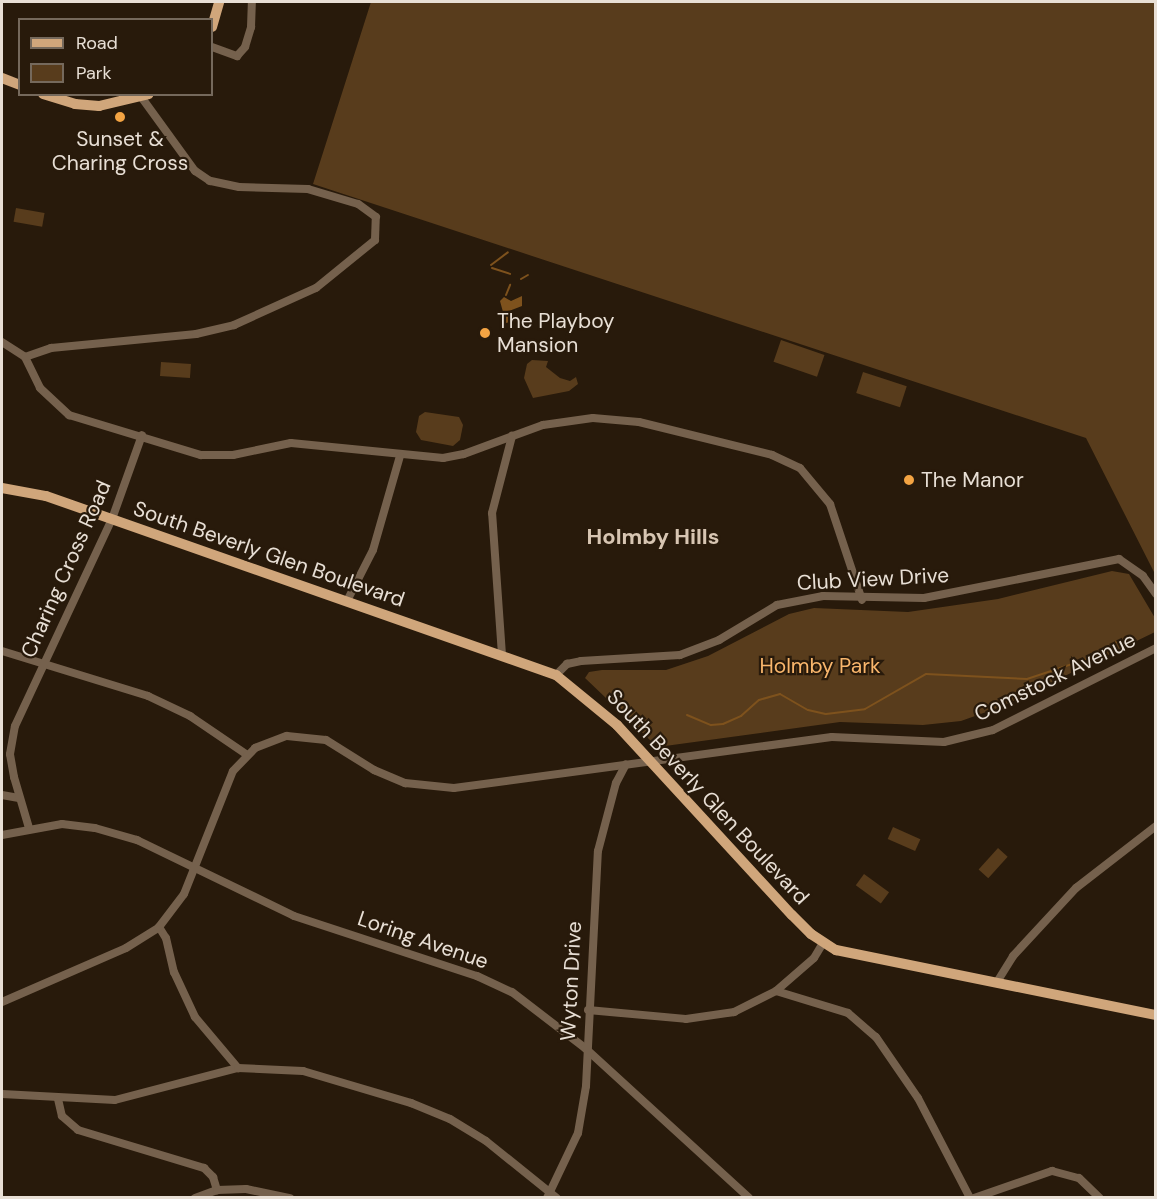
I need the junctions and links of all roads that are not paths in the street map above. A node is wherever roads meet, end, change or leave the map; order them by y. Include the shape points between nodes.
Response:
1 (219, 2) edge
2 (252, 2) edge
3 (213, 23) edge
4 (213, 47) edge
5 (2, 78) edge
6 (18, 84) edge
7 (49, 96) edge
8 (146, 96) edge
9 (2, 342) edge
10 (25, 357) junction
11 (142, 435) junction
12 (512, 436) junction
13 (400, 456) junction
14 (2, 488) edge
15 (112, 519) junction
16 (1155, 594) edge
17 (862, 600) junction
18 (347, 601) junction
19 (1155, 648) edge
20 (2, 651) edge
21 (502, 655) junction
22 (43, 663) junction
23 (556, 675) junction
24 (246, 754) junction
25 (650, 762) junction
26 (626, 764) junction
27 (2, 795) edge
28 (19, 798) junction
29 (1155, 826) edge
30 (29, 828) junction
31 (2, 835) edge
32 (195, 870) junction
33 (159, 927) junction
34 (823, 943) junction
35 (997, 982) junction
36 (776, 991) junction
37 (2, 1002) edge
38 (588, 1010) junction
39 (1155, 1015) edge
40 (585, 1048) junction
41 (238, 1068) junction
42 (2, 1094) edge
43 (58, 1099) junction
44 (217, 1190) junction
45 (552, 1196) edge
46 (195, 1197) edge
47 (290, 1197) edge
48 (749, 1197) edge
49 (972, 1197) edge
50 (1100, 1197) edge

1 - 3 main road
2 - 4 street via 251,27 237,56
5 - 6 main road
7 - 8 main road via 99,106
8 - 10 street via 195,171 210,181 227,186 308,189 358,204 376,217 375,240 308,293 234,325 196,334 51,348
9 - 10 street
10 - 11 street via 40,388 59,409 83,420
11 - 13 street via 218,457 291,443
11 - 15 street, Charing Cross Road
12 - 13 street via 464,454
12 - 17 street via 563,421 620,419 786,460 810,478 830,504
12 - 21 street via 492,513
13 - 18 street via 373,550
14 - 15 main road, South Beverly Glen Boulevard via 45,496
15 - 18 main road, South Beverly Glen Boulevard
15 - 22 street, Charing Cross Road
16 - 17 street, Club View Drive via 1143,576 1119,559 924,598
17 - 23 street, Club View Drive via 823,596 798,599 777,605 719,640 680,655 581,661 567,664
18 - 21 main road, South Beverly Glen Boulevard
19 - 25 street, Comstock Avenue via 993,730 965,739 944,742 832,737
20 - 22 street
21 - 23 main road, South Beverly Glen Boulevard
22 - 24 street via 169,705
22 - 28 street, Charing Cross Road via 21,708 12,741
23 - 25 main road, South Beverly Glen Boulevard via 597,705
24 - 26 street, Comstock Avenue via 287,736 309,735 348,751 389,777 427,788 454,788
24 - 32 street via 224,789
25 - 26 street, Comstock Avenue
25 - 34 main road, South Beverly Glen Boulevard
26 - 38 street, Wyton Drive via 617,779 598,851
27 - 28 street
28 - 30 street, Charing Cross Road
29 - 35 street via 1076,888 1013,956
30 - 31 street
30 - 32 street, Loring Avenue via 95,828 137,840
32 - 33 street via 184,894
32 - 40 street, Loring Avenue via 294,916 477,976 537,1008
33 - 37 street via 126,948
33 - 41 street via 195,1017
34 - 35 main road, South Beverly Glen Boulevard via 853,955
34 - 36 street via 814,958
35 - 39 main road, South Beverly Glen Boulevard
36 - 38 street via 754,1004 712,1018
36 - 49 street via 848,1013 876,1037 918,1098
38 - 40 street, Wyton Drive
40 - 45 street, Wyton Drive via 586,1086 578,1133
40 - 48 street, Loring Avenue
41 - 43 street via 115,1100
41 - 45 street via 303,1071 411,1103 450,1119 486,1141
42 - 43 street
43 - 44 street via 61,1114 78,1130 204,1168 213,1177
44 - 46 street
44 - 47 street via 270,1191
49 - 50 street via 1052,1171 1079,1178

